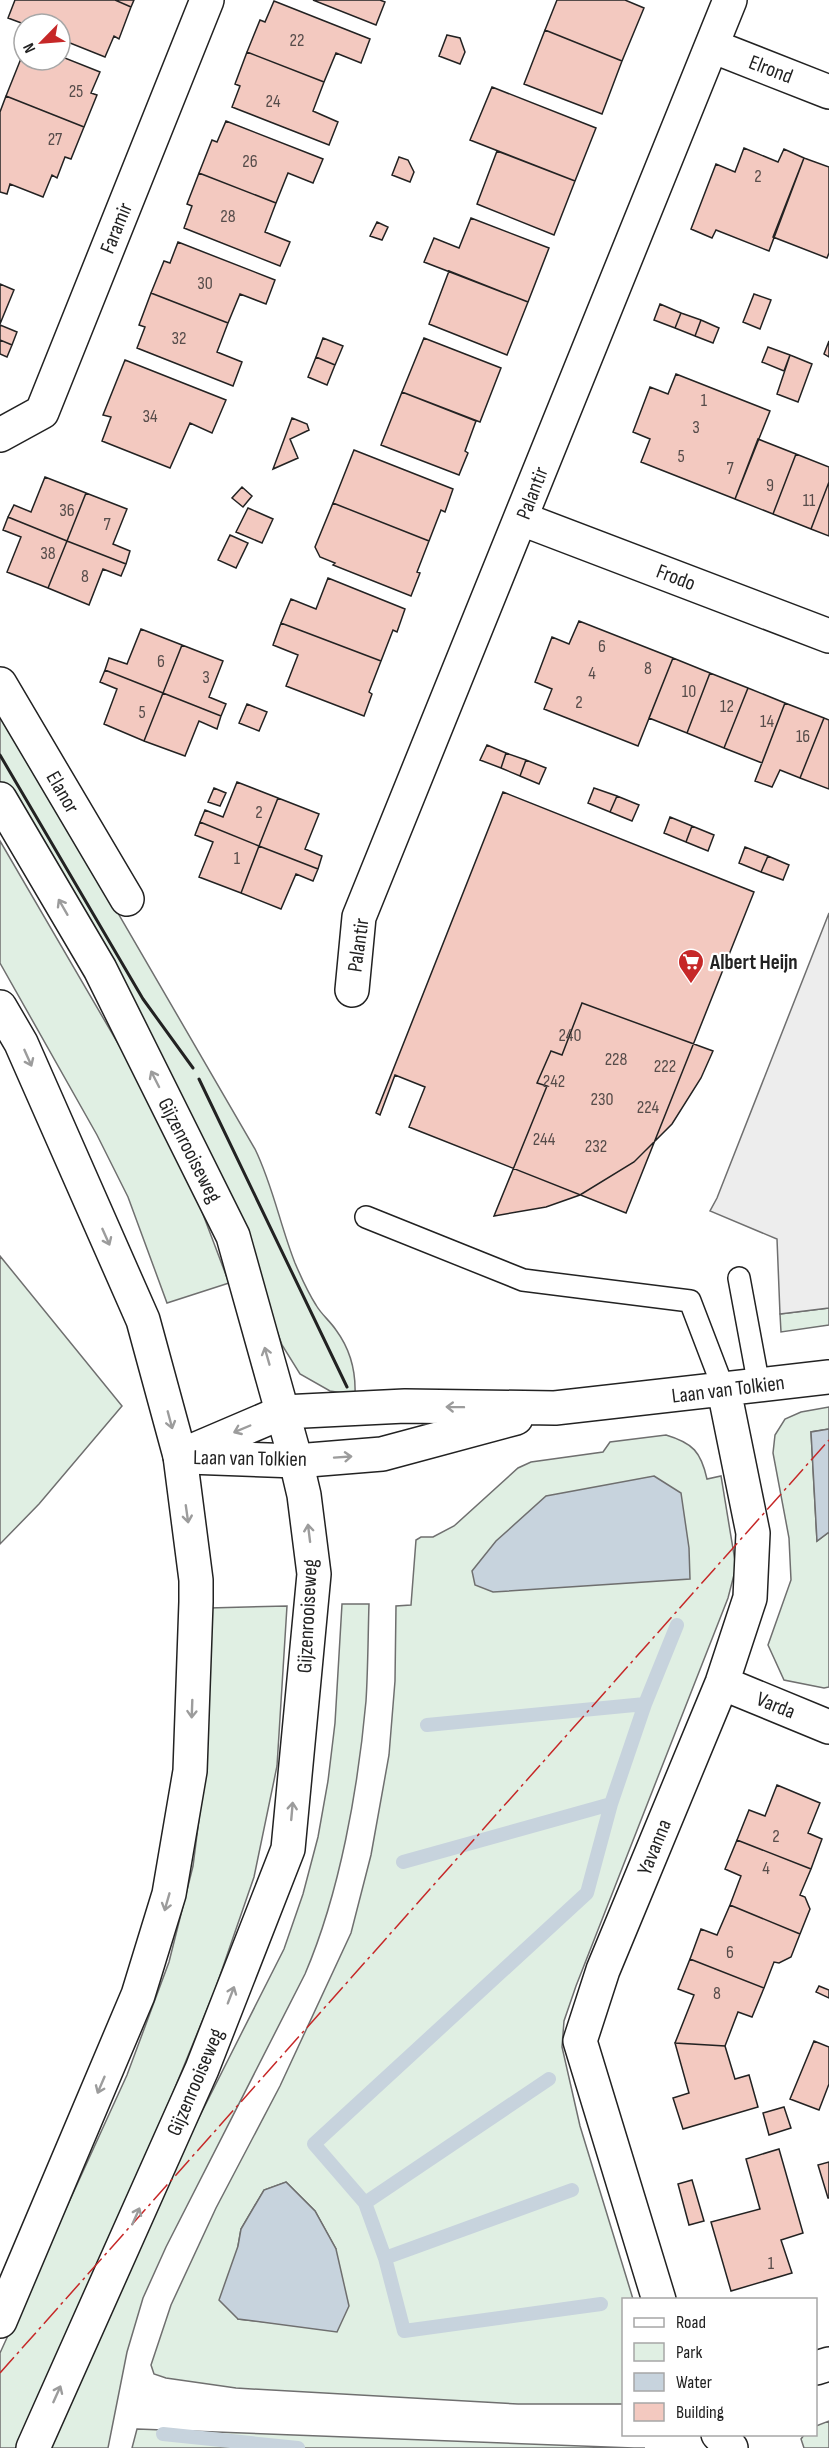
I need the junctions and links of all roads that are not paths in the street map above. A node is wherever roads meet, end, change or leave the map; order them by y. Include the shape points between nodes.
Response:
1 (207, 0) edge
2 (730, 0) edge
3 (712, 46) junction
4 (829, 92) edge
5 (0, 435) edge
6 (522, 519) junction
7 (829, 636) edge
8 (0, 684) edge
9 (0, 799) edge
10 (127, 899) dead end
11 (352, 990) dead end
12 (0, 1007) edge
13 (366, 1217) dead end
14 (739, 1278) dead end
15 (829, 1377) edge
16 (759, 1386) junction
17 (724, 1390) junction
18 (555, 1408) junction
19 (283, 1412) junction
20 (180, 1456) junction
21 (296, 1461) junction
22 (722, 1683) junction
23 (829, 1727) edge
24 (658, 2298) edge
25 (0, 2321) edge
26 (720, 2436) edge
27 (33, 2448) edge
28 (731, 2448) edge

1 - 5 street, Faramir via 42,412
2 - 3 street, Palantir
3 - 4 street, Elrond
3 - 6 street, Palantir
6 - 7 street, Frodo
6 - 11 street, Palantir via 359,917
8 - 10 street, Elanor
19 -> 9 street, Gijzenrooiseweg via 233,1236 100,969
12 -> 20 street via 21,1043 143,1320
13 - 17 lane via 523,1281 690,1301
14 - 16 lane
15 - 16 street, Laan van Tolkien
16 - 17 street, Laan van Tolkien
17 - 18 street, Laan van Tolkien
17 - 22 street, Yavanna via 753,1533 750,1598
18 -> 19 street, Laan van Tolkien via 405,1406
21 -> 18 street, Laan van Tolkien via 382,1454
19 -> 20 street, Laan van Tolkien
19 - 21 street, Gijzenrooiseweg
20 - 21 street, Laan van Tolkien
20 -> 25 street via 196,1602 190,1771 170,1894 138,1995
27 -> 21 street, Gijzenrooiseweg via 202,2069 288,1849 314,1574
22 - 23 street, Varda
22 - 24 street, Yavanna via 603,1970 580,2041
26 - 28 street

